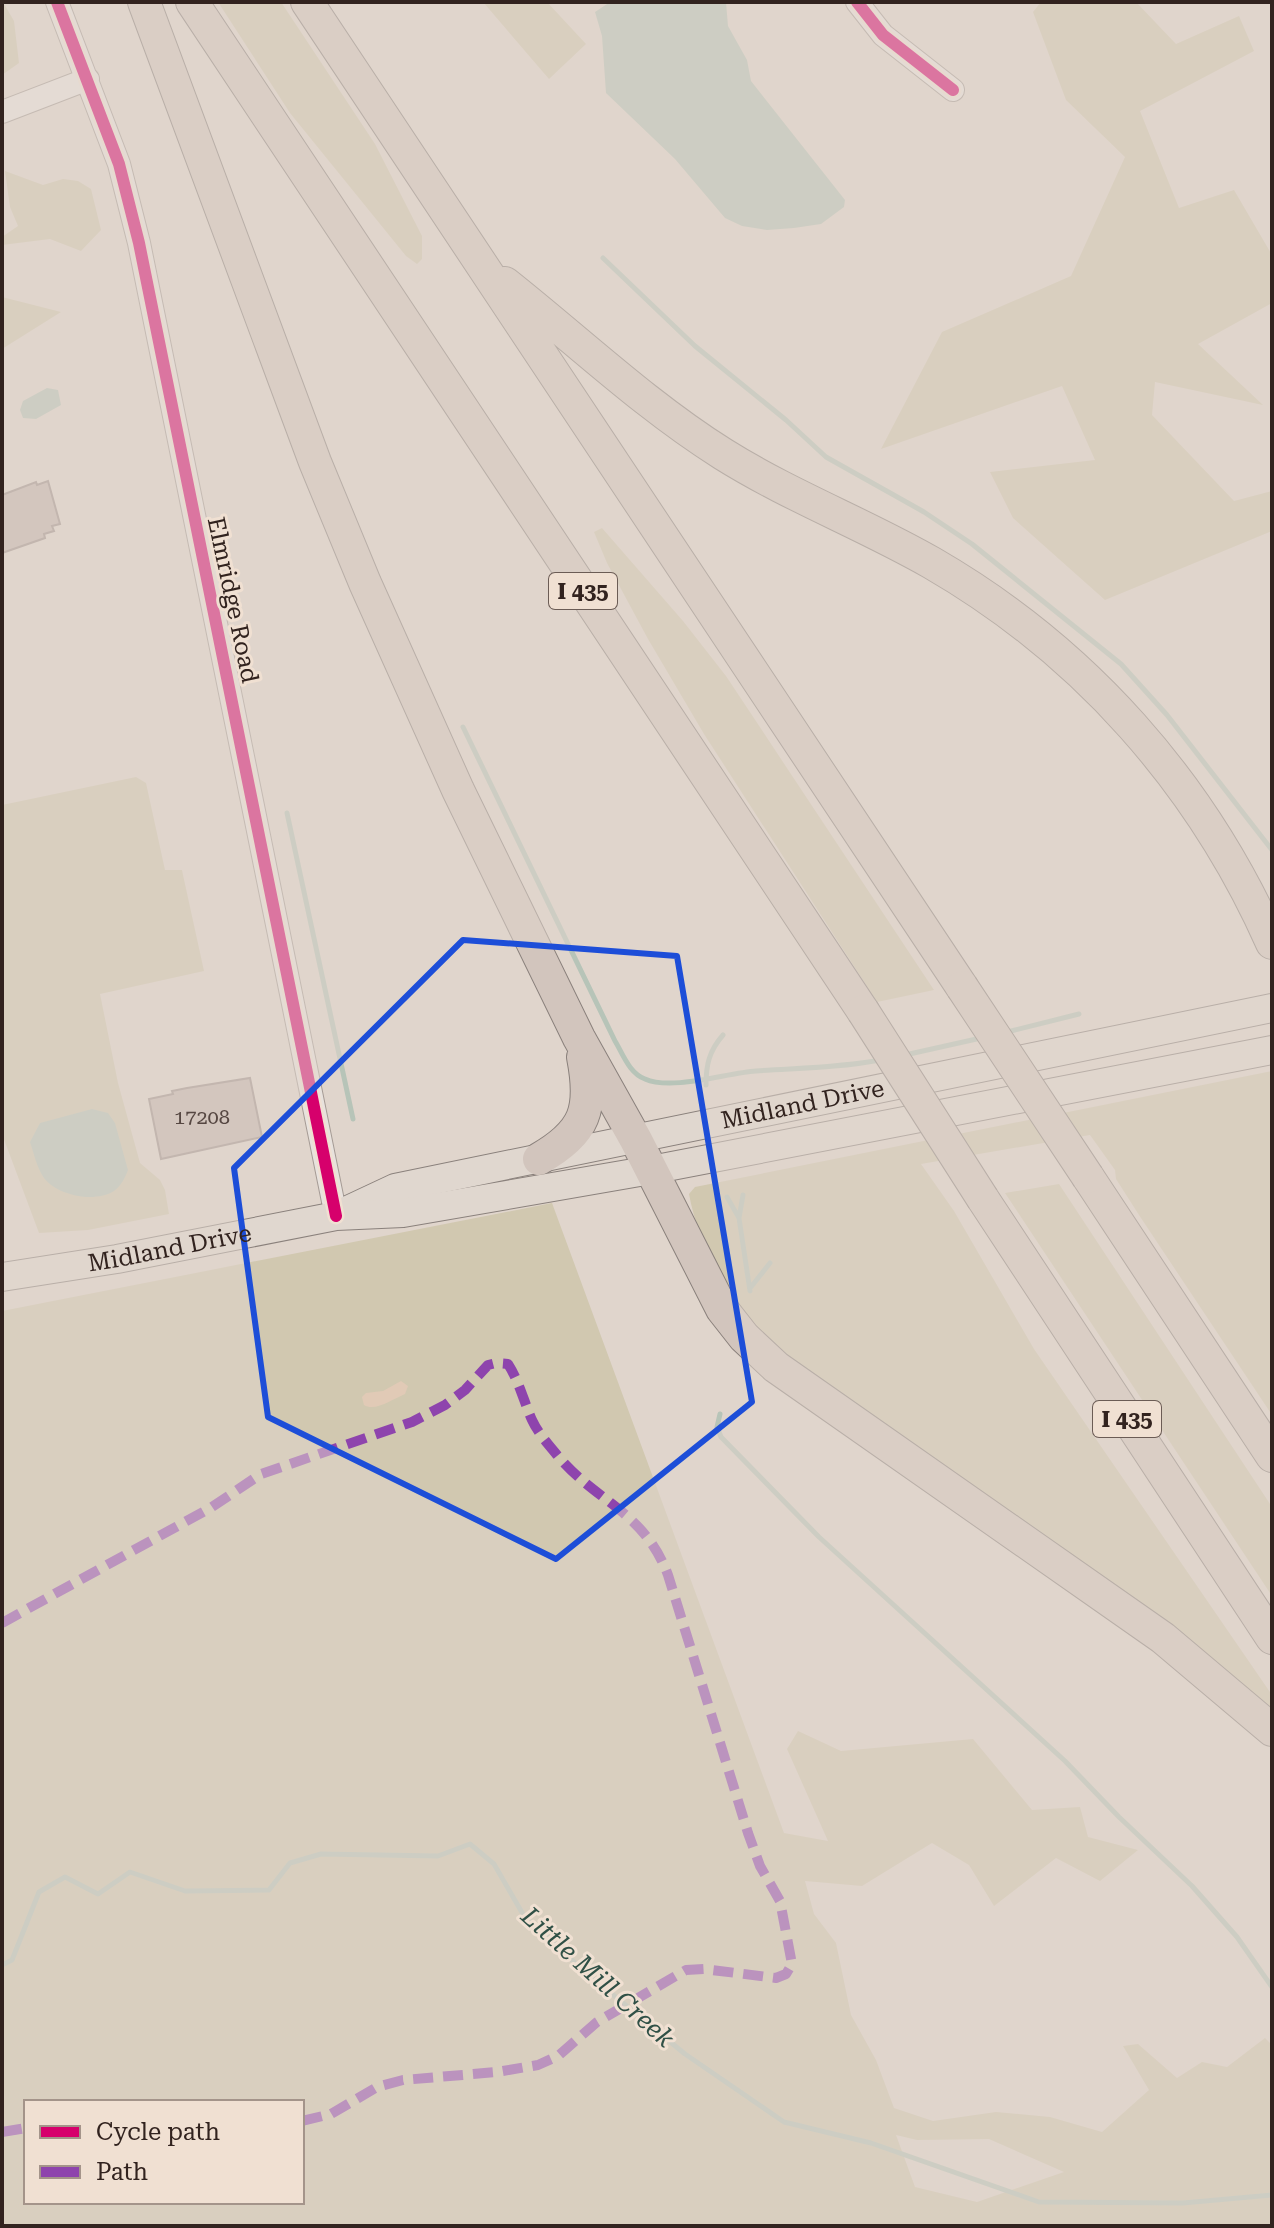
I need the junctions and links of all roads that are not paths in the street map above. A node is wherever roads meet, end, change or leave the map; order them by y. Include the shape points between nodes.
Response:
1 (57, 2) edge
2 (144, 2) edge
3 (192, 2) edge
4 (307, 2) edge
5 (857, 2) edge
6 (88, 79) junction
7 (953, 90) dead end
8 (2, 112) edge
9 (479, 262) junction
10 (1272, 943) edge
11 (1272, 1008) edge
12 (579, 1038) junction
13 (1272, 1050) edge
14 (636, 1140) junction
15 (539, 1159) junction
16 (651, 1170) junction
17 (336, 1216) junction
18 (2, 1277) edge
19 (1272, 1456) edge
20 (1272, 1638) edge
21 (1272, 1730) edge

1 - 6 street, Elmridge Road
2 - 12 highway via 281,376 365,583
3 - 20 highway, I 435, bridge via 863,1011
4 - 9 highway
5 - 7 street via 883,35
6 - 8 street
6 - 17 street, Elmridge Road via 119,164 139,243
9 - 10 highway via 687,430 766,480 930,562 1012,615 1080,671 1181,784 1230,860
9 - 19 highway, bridge
11 - 14 main road, Midland Drive
12 - 14 highway
12 - 15 highway via 589,1084 587,1108 573,1134
13 - 16 main road, Midland Drive
14 - 15 main road, Midland Drive
14 - 16 highway
15 - 17 main road, Midland Drive via 395,1188
16 - 17 main road, Midland Drive via 403,1213
16 - 21 highway via 722,1309 776,1367 1163,1638
17 - 18 main road, Midland Drive

